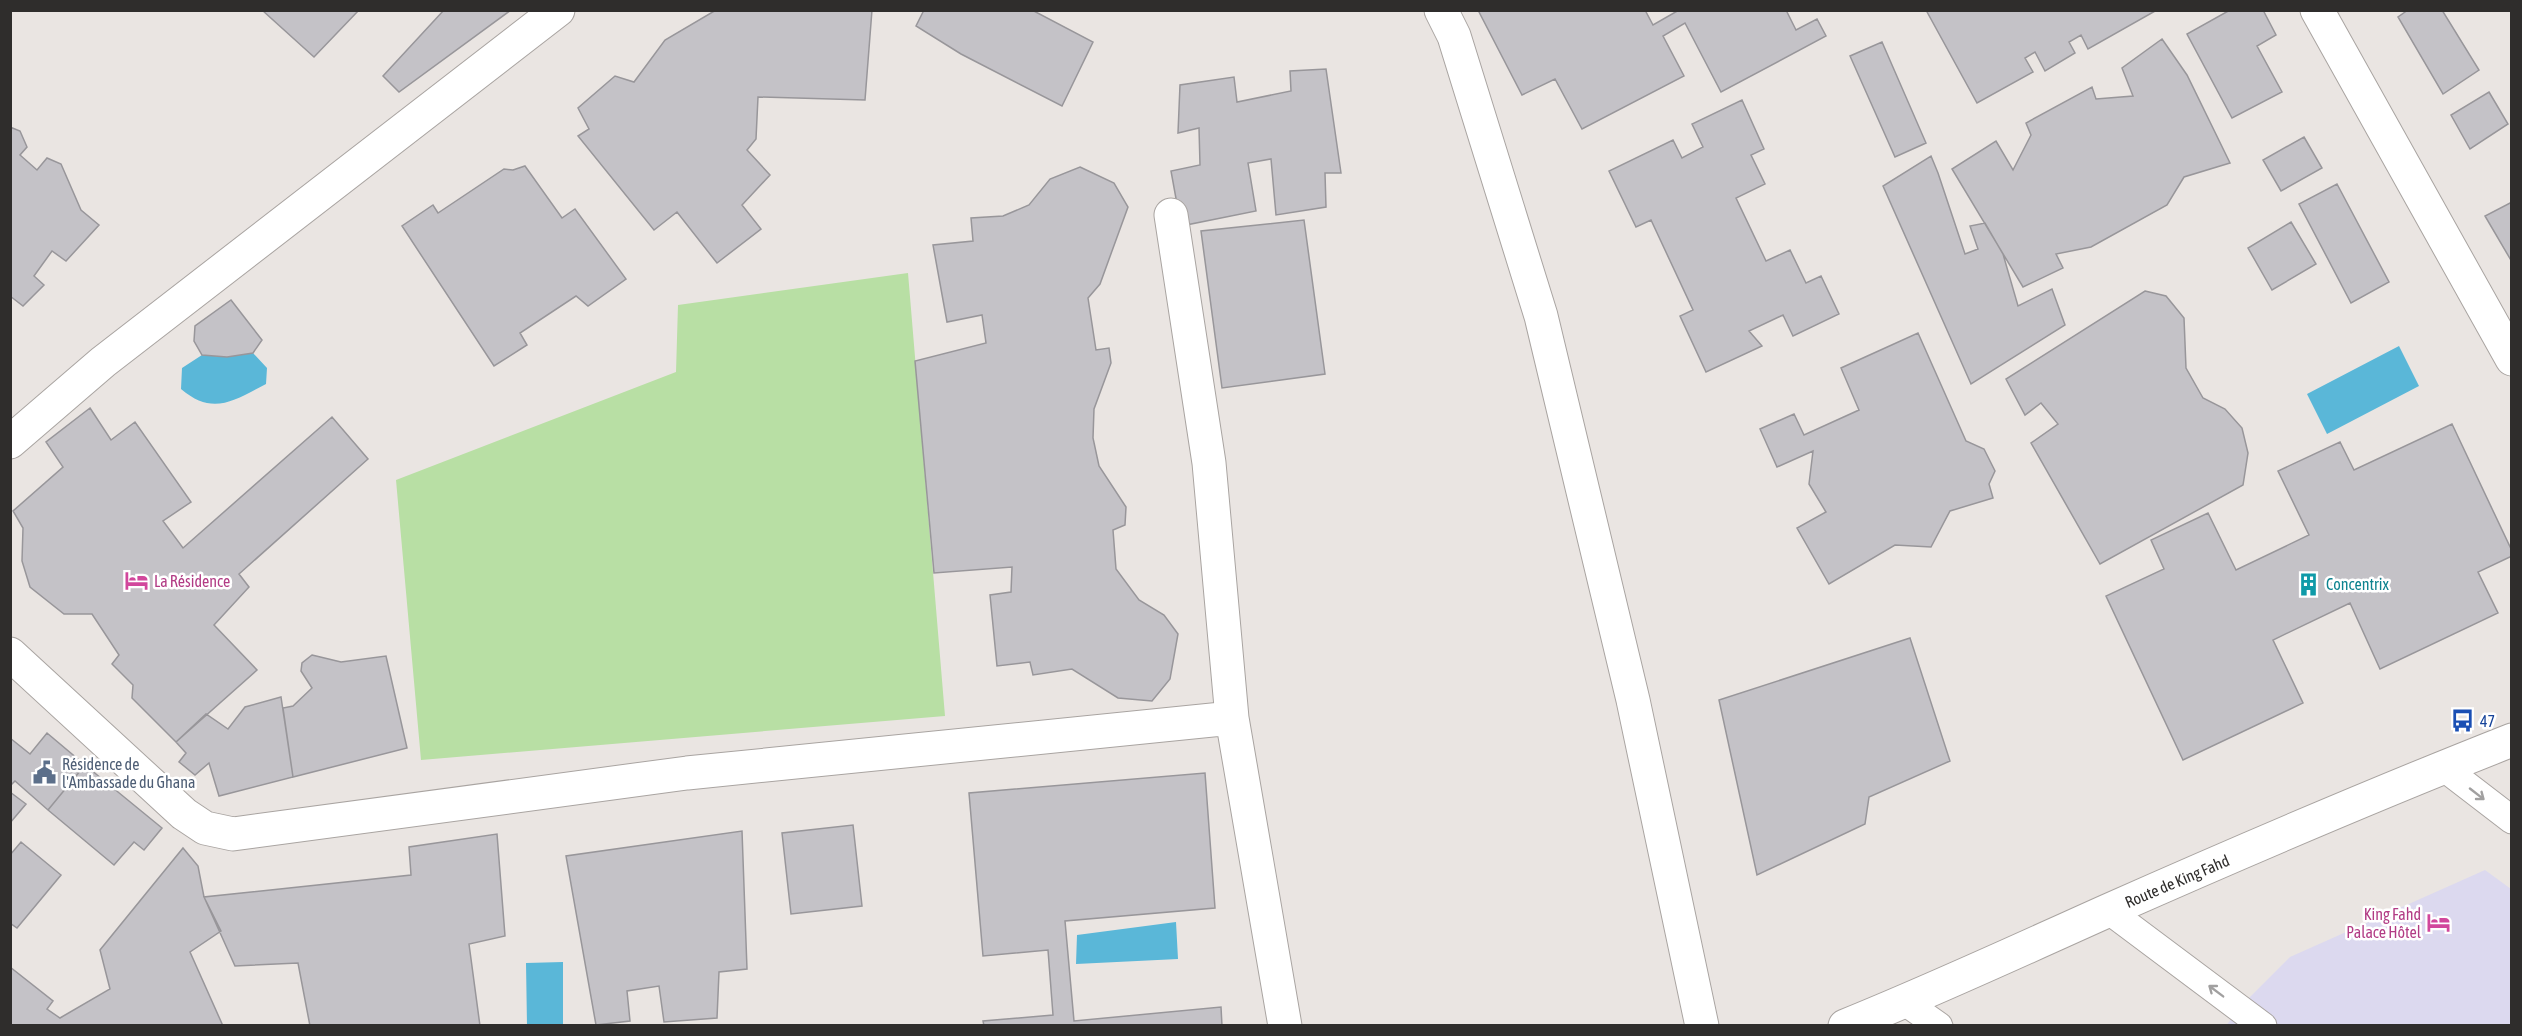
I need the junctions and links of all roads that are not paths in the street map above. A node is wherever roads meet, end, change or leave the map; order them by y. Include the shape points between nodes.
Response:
1 (558, 10) edge
2 (1441, 10) edge
3 (2317, 10) edge
4 (1171, 215) dead end
5 (2511, 359) edge
6 (10, 442) edge
7 (10, 654) edge
8 (1232, 718) junction
9 (2511, 740) edge
10 (2443, 767) junction
11 (2511, 820) edge
12 (2108, 910) junction
13 (1905, 1002) junction
14 (1285, 1026) edge
15 (1702, 1026) edge
16 (1845, 1026) edge
17 (1939, 1026) edge
18 (2263, 1026) edge

1 - 6 street via 103,363
2 - 15 street via 1454,36 1540,316 1633,700
3 - 5 street
4 - 8 street via 1209,463
7 - 8 street via 184,814 205,828 233,834 687,773
8 - 14 street
9 - 10 street, Route de King Fahd
10 -> 11 lane
10 - 12 street, Route de King Fahd
12 - 13 street, Route de King Fahd
18 -> 12 lane
13 - 16 street, Route de King Fahd
13 - 17 lane

